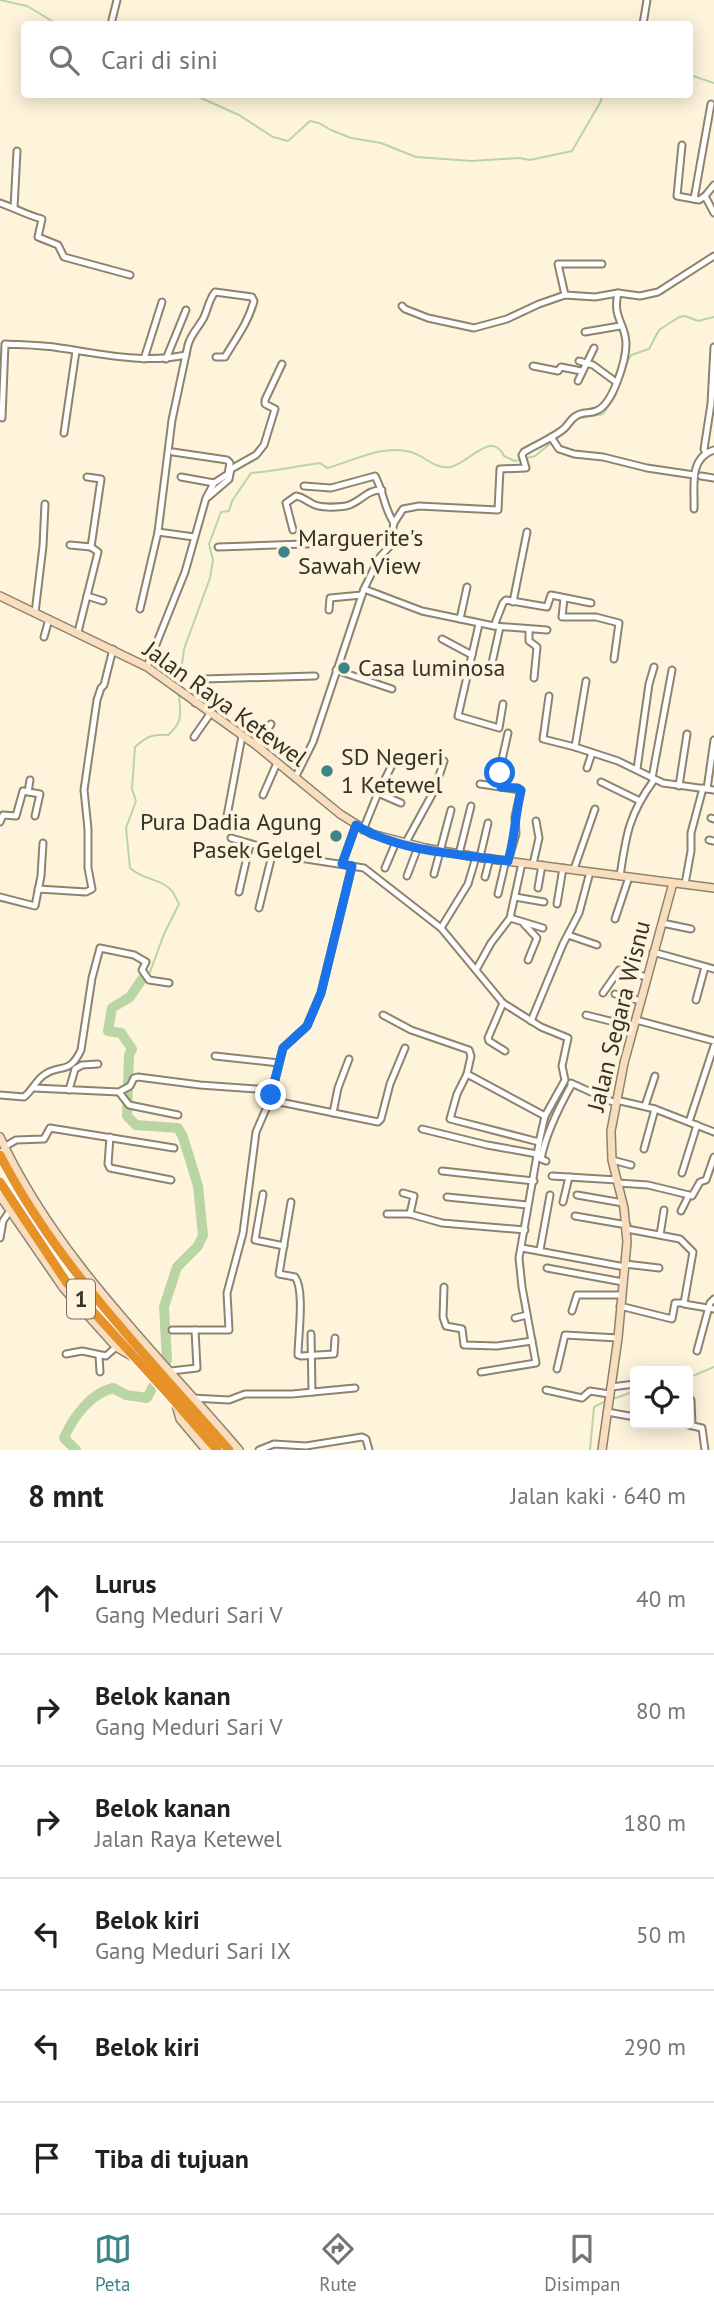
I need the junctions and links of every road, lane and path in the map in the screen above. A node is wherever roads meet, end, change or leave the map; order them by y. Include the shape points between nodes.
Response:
1 (117, 0) edge
2 (648, 0) edge
3 (112, 21) edge
4 (644, 21) edge
5 (711, 104) dead end
6 (682, 145) dead end
7 (17, 151) dead end
8 (714, 185) edge
9 (705, 195) junction
10 (694, 199) junction
11 (0, 204) edge
12 (14, 208) junction
13 (714, 213) edge
14 (714, 256) edge
15 (603, 264) dead end
16 (130, 275) dead end
17 (618, 293) junction
18 (565, 295) junction
19 (162, 302) dead end
20 (402, 306) dead end
21 (186, 310) dead end
22 (621, 327) junction
23 (585, 332) dead end
24 (3, 344) edge
25 (714, 347) edge
26 (594, 348) dead end
27 (76, 351) junction
28 (186, 355) junction
29 (216, 357) dead end
30 (144, 359) junction
31 (166, 359) junction
32 (583, 361) junction
33 (282, 364) dead end
34 (533, 366) dead end
35 (581, 371) junction
36 (578, 381) dead end
37 (616, 382) junction
38 (2, 418) dead end
39 (64, 433) dead end
40 (552, 440) junction
41 (714, 450) edge
42 (173, 452) dead end
43 (706, 453) junction
44 (694, 475) junction
45 (701, 476) dead end
46 (87, 477) dead end
47 (181, 477) dead end
48 (714, 478) edge
49 (214, 483) junction
50 (304, 486) dead end
51 (382, 490) junction
52 (206, 498) junction
53 (46, 504) dead end
54 (694, 509) dead end
55 (394, 523) junction
56 (293, 530) dead end
57 (158, 532) junction
58 (527, 532) dead end
59 (194, 537) junction
60 (390, 541) junction
61 (70, 545) dead end
62 (91, 547) junction
63 (218, 547) dead end
64 (467, 587) dead end
65 (363, 592) junction
66 (0, 596) edge
67 (87, 596) junction
68 (564, 598) junction
69 (103, 601) dead end
70 (513, 602) junction
71 (591, 603) dead end
72 (139, 609) dead end
73 (328, 610) dead end
74 (35, 613) junction
75 (49, 618) junction
76 (460, 619) junction
77 (480, 624) junction
78 (497, 627) junction
79 (529, 630) junction
80 (547, 630) dead end
81 (78, 632) junction
82 (44, 637) dead end
83 (442, 639) dead end
84 (113, 649) junction
85 (472, 654) junction
86 (614, 659) dead end
87 (492, 663) dead end
88 (148, 667) junction
89 (654, 667) dead end
90 (336, 670) junction
91 (672, 670) dead end
92 (315, 676) dead end
93 (534, 678) dead end
94 (586, 681) dead end
95 (392, 689) dead end
96 (549, 696) dead end
97 (195, 704) junction
98 (503, 704) dead end
99 (210, 714) junction
100 (271, 724) dead end
101 (508, 733) dead end
102 (687, 734) dead end
103 (243, 736) junction
104 (194, 737) dead end
105 (714, 740) edge
106 (257, 746) junction
107 (575, 747) junction
108 (592, 752) junction
109 (394, 761) dead end
110 (444, 761) dead end
111 (277, 763) junction
112 (587, 768) dead end
113 (637, 769) junction
114 (295, 778) junction
115 (653, 779) junction
116 (30, 780) dead end
117 (601, 782) dead end
118 (480, 784) dead end
119 (679, 786) junction
120 (501, 787) junction
121 (708, 789) edge
122 (28, 792) junction
123 (378, 793) junction
124 (263, 795) dead end
125 (640, 801) junction
126 (401, 803) dead end
127 (471, 806) dead end
128 (595, 809) dead end
129 (451, 810) dead end
130 (35, 816) dead end
131 (227, 816) dead end
132 (536, 821) dead end
133 (0, 822) edge
134 (488, 823) dead end
135 (360, 828) junction
136 (231, 838) dead end
137 (396, 842) junction
138 (43, 843) dead end
139 (250, 844) junction
140 (405, 844) junction
141 (418, 847) junction
142 (273, 851) junction
143 (439, 851) junction
144 (459, 854) junction
145 (478, 857) junction
146 (490, 858) junction
147 (507, 861) junction
148 (522, 863) junction
149 (342, 864) junction
150 (533, 864) junction
151 (542, 865) junction
152 (352, 866) junction
153 (385, 868) dead end
154 (563, 868) junction
155 (575, 869) junction
156 (590, 872) junction
157 (434, 874) dead end
158 (407, 876) dead end
159 (620, 876) junction
160 (485, 877) dead end
161 (629, 877) junction
162 (673, 883) junction
163 (685, 884) junction
164 (538, 888) dead end
165 (714, 888) edge
166 (38, 889) junction
167 (239, 892) dead end
168 (498, 894) dead end
169 (0, 897) edge
170 (515, 897) junction
171 (544, 902) dead end
172 (557, 904) dead end
173 (259, 908) dead end
174 (510, 918) junction
175 (615, 919) dead end
176 (662, 923) junction
177 (524, 924) junction
178 (441, 928) junction
179 (543, 928) dead end
180 (691, 929) dead end
181 (568, 935) junction
182 (597, 945) dead end
183 (653, 953) junction
184 (528, 960) dead end
185 (705, 967) junction
186 (714, 969) edge
187 (476, 970) junction
188 (647, 977) junction
189 (169, 983) dead end
190 (604, 993) dead end
191 (615, 994) dead end
192 (696, 1000) dead end
193 (641, 1001) junction
194 (503, 1003) junction
195 (383, 1015) dead end
196 (586, 1015) dead end
197 (531, 1021) junction
198 (635, 1024) junction
199 (714, 1043) edge
200 (405, 1048) dead end
201 (505, 1051) dead end
202 (215, 1056) dead end
203 (349, 1059) dead end
204 (279, 1062) junction
205 (98, 1064) dead end
206 (467, 1074) junction
207 (655, 1076) dead end
208 (565, 1080) junction
209 (572, 1084) junction
210 (34, 1088) junction
211 (69, 1090) junction
212 (272, 1090) junction
213 (120, 1091) junction
214 (0, 1095) edge
215 (270, 1100) junction
216 (615, 1101) junction
217 (645, 1106) junction
218 (655, 1109) junction
219 (333, 1113) junction
220 (178, 1115) dead end
221 (545, 1116) junction
222 (689, 1122) junction
223 (698, 1125) junction
224 (422, 1129) dead end
225 (714, 1130) edge
226 (110, 1137) junction
227 (0, 1138) edge
228 (539, 1142) junction
229 (174, 1148) dead end
230 (644, 1149) dead end
231 (2, 1151) edge
232 (537, 1154) junction
233 (714, 1157) edge
234 (612, 1160) junction
235 (546, 1161) dead end
236 (631, 1165) dead end
237 (442, 1171) dead end
238 (682, 1173) dead end
239 (552, 1176) dead end
240 (569, 1178) junction
241 (171, 1180) dead end
242 (534, 1181) junction
243 (0, 1182) edge
244 (618, 1182) junction
245 (403, 1193) dead end
246 (262, 1195) dead end
247 (550, 1195) dead end
248 (577, 1195) dead end
249 (689, 1195) junction
250 (0, 1196) edge
251 (447, 1197) dead end
252 (291, 1202) dead end
253 (563, 1202) dead end
254 (623, 1203) junction
255 (527, 1205) junction
256 (664, 1210) dead end
257 (681, 1211) dead end
258 (9, 1212) junction
259 (387, 1214) dead end
260 (410, 1214) junction
261 (575, 1216) dead end
262 (38, 1220) junction
263 (627, 1227) junction
264 (29, 1228) junction
265 (525, 1230) junction
266 (660, 1235) junction
267 (0, 1238) edge
268 (284, 1246) junction
269 (522, 1248) junction
270 (540, 1251) junction
271 (625, 1265) junction
272 (547, 1268) dead end
273 (659, 1268) dead end
274 (623, 1282) junction
275 (444, 1287) dead end
276 (622, 1295) junction
277 (714, 1299) edge
278 (684, 1304) junction
279 (620, 1306) junction
280 (711, 1309) edge
281 (572, 1311) dead end
282 (527, 1315) junction
283 (515, 1318) dead end
284 (172, 1330) dead end
285 (195, 1330) junction
286 (310, 1334) dead end
287 (335, 1338) dead end
288 (618, 1338) junction
289 (531, 1341) junction
290 (116, 1347) junction
291 (697, 1351) dead end
292 (66, 1354) dead end
293 (99, 1356) junction
294 (311, 1356) junction
295 (145, 1359) junction
296 (557, 1369) dead end
297 (100, 1372) dead end
298 (168, 1372) junction
299 (481, 1372) dead end
300 (630, 1385) edge
301 (355, 1388) dead end
302 (546, 1390) dead end
303 (610, 1391) junction
304 (312, 1392) junction
305 (178, 1398) junction
306 (194, 1398) junction
307 (607, 1412) junction
308 (630, 1416) edge
309 (197, 1421) junction
310 (693, 1425) edge
311 (705, 1434) junction
312 (714, 1435) edge
313 (206, 1450) edge
314 (216, 1450) edge
315 (229, 1450) edge
316 (239, 1450) edge
317 (259, 1450) edge
318 (369, 1450) edge
319 (602, 1450) edge
320 (705, 1450) edge

1 - 3 street
2 - 4 street
5 - 10 street
6 - 10 street via 677,195
7 - 12 street
8 - 9 street
9 - 10 street
9 - 13 street
11 - 12 street
12 - 16 street via 41,219 38,237 58,245 64,257
14 - 17 street via 658,292 640,296
15 - 18 street via 558,264
17 - 18 street
17 - 22 street via 615,310
18 - 20 street via 474,328 428,318
19 - 30 street
21 - 31 street
22 - 23 street
22 - 37 street via 626,354
24 - 27 street
24 - 38 street
25 - 43 street
26 - 32 street
27 - 30 street
27 - 39 street
28 - 29 street via 215,292 254,298 243,330 225,357
28 - 31 street
28 - 57 street via 172,420
30 - 31 street
32 - 35 street
32 - 37 street
33 - 52 street via 265,400 275,409 264,445 231,469 229,479
34 - 35 street
35 - 36 street
37 - 40 street via 601,408 579,413
40 - 44 street via 560,450 575,454
40 - 55 street via 523,458 526,468 499,470 497,511 408,507
41 - 43 street
42 - 49 street via 229,461 228,474
43 - 44 street
44 - 54 street
45 - 48 street
46 - 62 street via 101,479
47 - 49 street
49 - 52 street
50 - 51 street via 331,488 373,476
51 - 55 street
51 - 56 street via 344,506 318,506 296,496 286,503
52 - 59 street
53 - 74 street
55 - 60 street
57 - 59 street
57 - 72 street
58 - 70 street
59 - 88 street
60 - 63 street
60 - 65 street
61 - 62 street
62 - 67 street via 97,552
64 - 76 street
65 - 73 street via 330,598
65 - 76 street
65 - 90 street
66 - 74 street, Jalan Raya Ketewel
67 - 69 street
67 - 81 street
68 - 70 street via 550,595 547,607
68 - 71 street
68 - 86 street via 562,617 620,623
70 - 78 street via 504,602
74 - 75 street, Jalan Raya Ketewel
75 - 81 street, Jalan Raya Ketewel
75 - 82 street
76 - 77 street
77 - 78 street
77 - 85 street
78 - 79 street
78 - 87 street
79 - 80 street
79 - 93 street via 528,641 537,647
81 - 84 street, Jalan Raya Ketewel
83 - 85 street
84 - 88 street, Jalan Raya Ketewel
84 - 166 street via 97,700 85,790 92,888 86,892
85 - 98 street via 459,717 499,729
88 - 97 street, Jalan Raya Ketewel
89 - 113 street
90 - 95 street
90 - 114 street via 313,742
91 - 115 street
92 - 97 street via 203,679
94 - 107 street
96 - 107 street via 542,739
97 - 99 street, Jalan Raya Ketewel
99 - 103 street, Jalan Raya Ketewel
99 - 104 street
100 - 106 street
101 - 120 street
102 - 119 street
103 - 106 street, Jalan Raya Ketewel
103 - 131 street
105 - 121 street
106 - 111 street, Jalan Raya Ketewel
107 - 108 street
108 - 112 street
108 - 113 street
109 - 123 street
110 - 140 street via 434,791
111 - 114 street, Jalan Raya Ketewel
111 - 124 street
113 - 115 street
114 - 135 street, Jalan Raya Ketewel
115 - 119 street
115 - 125 street
116 - 122 street
117 - 125 street
118 - 120 street
119 - 121 street
120 - 147 street via 521,791 516,834
121 - 163 street via 691,832
122 - 130 street via 40,795
122 - 133 street via 22,791 15,817 3,815
123 - 126 street
123 - 135 street
125 - 159 street via 629,823
127 - 144 street
128 - 155 street
129 - 143 street
132 - 150 street via 539,838
134 - 145 street
135 - 137 street, Jalan Raya Ketewel
135 - 149 street
136 - 139 street
137 - 140 street, Jalan Raya Ketewel
137 - 153 street
138 - 166 street
139 - 142 street
139 - 167 street
140 - 141 street, Jalan Raya Ketewel
141 - 143 street, Jalan Raya Ketewel
141 - 158 street
142 - 149 street
142 - 173 street
143 - 144 street, Jalan Raya Ketewel
143 - 157 street
144 - 145 street, Jalan Raya Ketewel
145 - 146 street, Jalan Raya Ketewel
145 - 178 street via 468,884
146 - 147 street, Jalan Raya Ketewel
146 - 160 street
147 - 148 street, Jalan Raya Ketewel
147 - 168 street
148 - 150 street, Jalan Raya Ketewel
148 - 170 street
149 - 152 street
150 - 151 street, Jalan Raya Ketewel
151 - 154 street, Jalan Raya Ketewel
151 - 164 street
152 - 178 street via 373,873
152 - 204 street via 321,993 307,1026 284,1046
154 - 155 street, Jalan Raya Ketewel
154 - 172 street
155 - 156 street, Jalan Raya Ketewel
156 - 159 street, Jalan Raya Ketewel
156 - 181 street
159 - 161 street, Jalan Raya Ketewel
161 - 162 street, Jalan Raya Ketewel
161 - 175 street
162 - 163 street, Jalan Raya Ketewel
162 - 176 street, Jalan Segara Wisnu
163 - 165 street, Jalan Raya Ketewel
166 - 169 street via 35,907
170 - 171 street
170 - 174 street
174 - 177 street
174 - 187 street
176 - 180 street
176 - 183 street, Jalan Segara Wisnu
177 - 179 street
177 - 184 street via 537,938
178 - 187 street
181 - 182 street
181 - 197 street
183 - 185 street
183 - 188 street, Jalan Segara Wisnu
185 - 186 street
185 - 192 street
187 - 194 street
188 - 190 street via 619,970
188 - 193 street, Jalan Segara Wisnu
189 - 210 street via 149,980 142,970 146,962 134,955 100,948 77,1059 66,1069 43,1075
191 - 193 street
193 - 198 street, Jalan Segara Wisnu
194 - 197 street
194 - 201 street via 488,1038
195 - 206 street via 469,1050
196 - 198 street
197 - 208 street via 568,1038 562,1066
198 - 199 street
198 - 216 street, Jalan Segara Wisnu
199 - 222 street
200 - 219 street via 380,1121
202 - 204 street
203 - 219 street
204 - 212 street
205 - 211 street via 75,1069
206 - 221 street
206 - 228 street via 450,1120
207 - 217 street
208 - 209 street
208 - 221 street
209 - 216 street
209 - 235 street via 544,1147 541,1159
210 - 211 street
210 - 214 street via 24,1097
211 - 213 street
212 - 213 street via 138,1077
212 - 215 street
213 - 220 street via 128,1104
215 - 219 street
215 - 285 street via 256,1132 243,1233 229,1280 229,1330
216 - 217 street
216 - 234 street, Jalan Segara Wisnu
217 - 218 street
218 - 222 street
218 - 230 street
221 - 228 street
222 - 223 street
223 - 225 street
223 - 238 street
224 - 232 street
226 - 229 street
226 - 231 street via 49,1128 44,1139 16,1140
226 - 241 street via 110,1168
227 - 231 street
228 - 232 street
231 - 262 highway, 1 via 18,1190
231 - 295 street
232 - 242 street
233 - 249 street via 706,1180
234 - 236 street
234 - 244 street, Jalan Segara Wisnu
237 - 242 street
239 - 240 street
240 - 244 street
240 - 253 street
242 - 255 street
243 - 264 highway, 1
244 - 249 street
244 - 254 street, Jalan Segara Wisnu
245 - 260 street via 414,1196
246 - 268 street via 255,1240
247 - 270 street
248 - 254 street
249 - 257 street
250 - 258 street
251 - 255 street
252 - 268 street
254 - 263 street, Jalan Segara Wisnu
255 - 265 street
256 - 266 street
258 - 267 street
258 - 290 street via 64,1289
259 - 260 street
260 - 265 street via 442,1223
261 - 263 street
262 - 264 highway
262 - 295 highway, 1
263 - 266 street
263 - 271 street, Jalan Segara Wisnu
264 - 295 highway, 1 via 66,1283
265 - 269 street
266 - 278 street via 680,1239 692,1250
268 - 294 street via 279,1274 295,1277 299,1284 298,1355
269 - 270 street
269 - 282 street via 519,1258
270 - 271 street
271 - 273 street
271 - 274 street, Jalan Segara Wisnu
272 - 274 street
274 - 276 street, Jalan Segara Wisnu
275 - 289 street via 446,1326 462,1329 464,1345
276 - 279 street, Jalan Segara Wisnu
276 - 281 street via 577,1294
277 - 280 street
278 - 279 street via 675,1303 671,1319
278 - 280 street
279 - 288 street, Jalan Segara Wisnu
280 - 291 street
282 - 283 street
282 - 289 street
284 - 285 street
285 - 298 street via 197,1368
286 - 294 street
287 - 294 street via 334,1354
288 - 296 street via 565,1335
288 - 303 street, Jalan Segara Wisnu
289 - 299 street via 536,1364
290 - 293 street
290 - 295 street
292 - 293 street via 82,1351
293 - 297 street
294 - 304 street
295 - 298 highway, 1
295 - 305 highway, 1 via 163,1388
298 - 305 highway, 1
298 - 306 street
300 - 303 street
301 - 304 street
302 - 303 street via 582,1398 590,1391
303 - 307 street, Jalan Segara Wisnu
304 - 306 street via 245,1394 229,1400
305 - 306 street
305 - 309 highway, 1
305 - 313 street via 180,1419
306 - 316 street
307 - 308 street
307 - 319 street, Jalan Segara Wisnu
309 - 314 highway, 1
309 - 315 highway, 1
310 - 311 street
311 - 312 street
311 - 320 street
317 - 318 street via 274,1444 306,1446 362,1437

